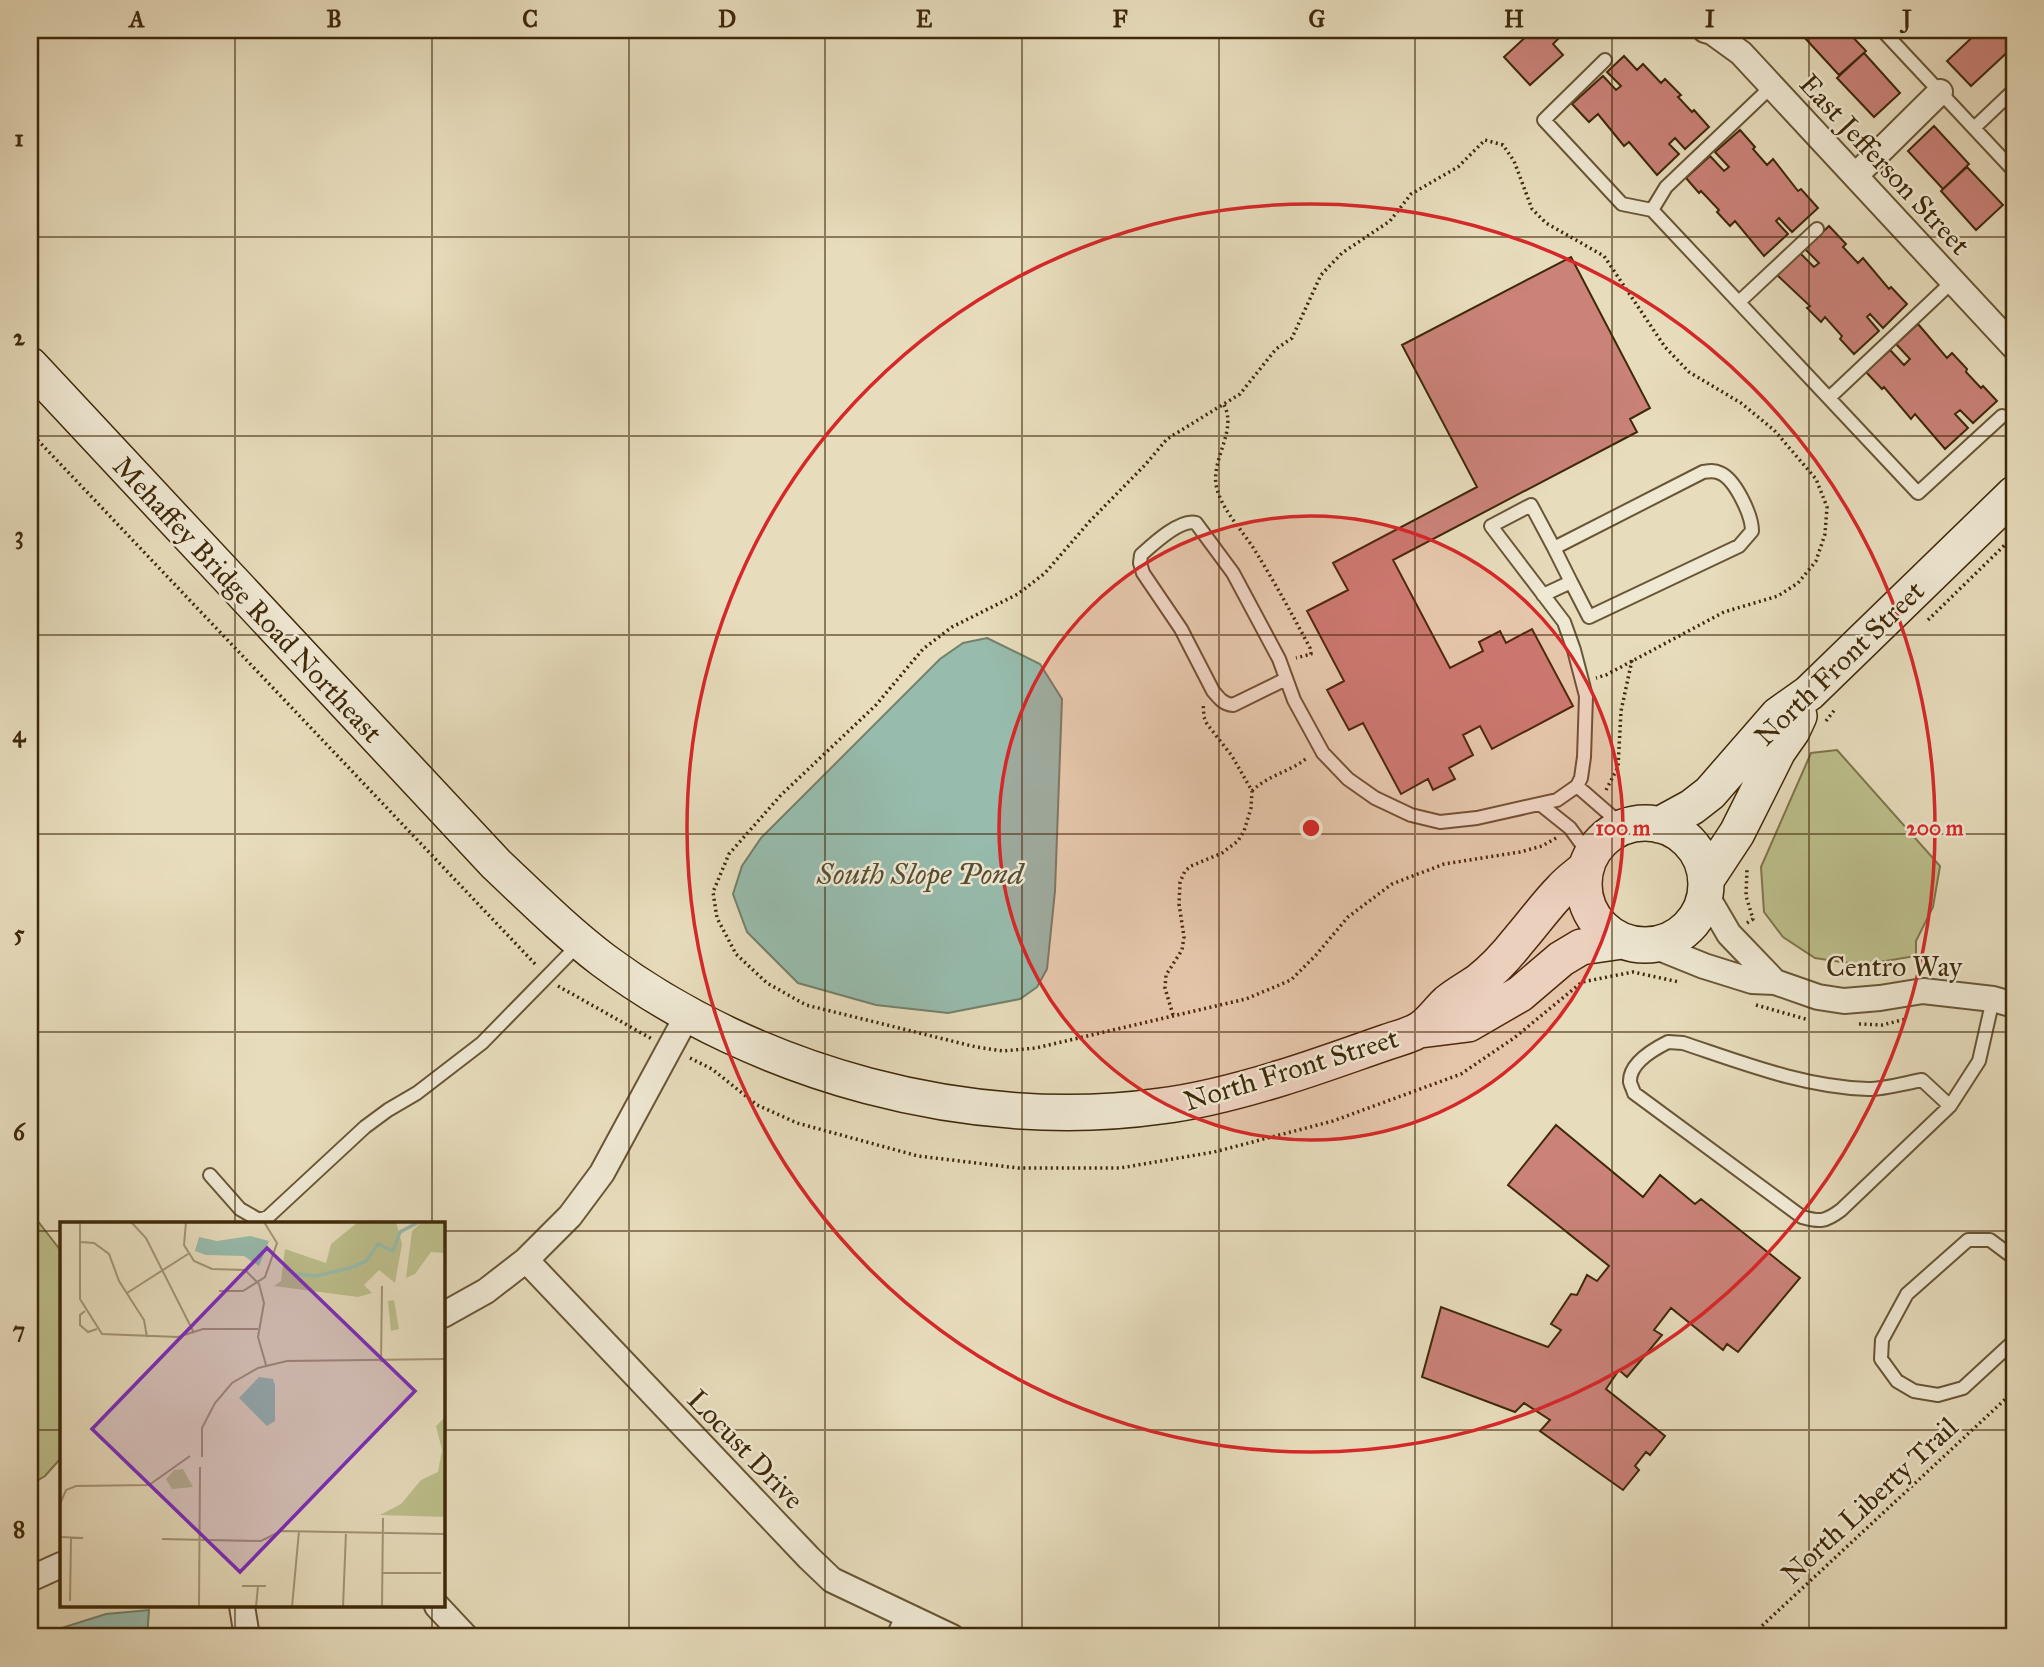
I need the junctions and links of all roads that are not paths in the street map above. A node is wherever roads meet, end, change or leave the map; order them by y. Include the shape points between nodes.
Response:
1 (1705, 30) edge
2 (1882, 30) edge
3 (1605, 60) dead end
4 (1772, 86) junction
5 (2014, 90) edge
6 (1940, 92) junction
7 (1974, 128) junction
8 (2014, 171) edge
9 (1856, 175) junction
10 (1651, 210) junction
11 (1817, 229) dead end
12 (1953, 281) junction
13 (1739, 302) junction
14 (2014, 347) edge
15 (30, 365) edge
16 (1829, 398) junction
17 (2002, 416) dead end
18 (2014, 494) edge
19 (1554, 548) junction
20 (1571, 583) junction
21 (1543, 595) junction
22 (1286, 679) junction
23 (1822, 701) junction
24 (1577, 786) junction
25 (1540, 804) junction
26 (1660, 825) junction
27 (1623, 826) junction
28 (467, 833) joint
29 (1588, 862) junction
30 (1706, 886) junction
31 (581, 942) junction
32 (1637, 943) junction
33 (1775, 982) junction
34 (2003, 1002) edge
35 (688, 1014) junction
36 (1420, 1030) junction
37 (1951, 1106) junction
38 (210, 1175) dead end
39 (2014, 1258) edge
40 (526, 1260) junction
41 (444, 1314) edge
42 (2014, 1341) edge
43 (60, 1564) edge
44 (30, 1579) edge
45 (242, 1608) edge
46 (439, 1608) edge
47 (904, 1627) edge
48 (247, 1637) edge
49 (466, 1637) edge
50 (953, 1637) edge

1 - 4 street, East Jefferson Street via 1741,53
2 - 6 lane
3 - 10 lane via 1544,120 1622,205
4 - 9 street, East Jefferson Street
4 - 10 lane via 1666,187
5 - 7 lane
6 - 7 lane
6 - 9 street
7 - 8 lane
9 - 12 street, East Jefferson Street
10 - 13 lane
11 - 13 lane
12 - 14 street, East Jefferson Street
12 - 16 lane
13 - 16 lane
15 - 28 main road, Mehaffey Bridge Road Northeast
16 - 17 lane via 1918,493
18 - 23 main road, North Front Street
19 - 20 lane
19 - 20 lane via 1703,472 1723,474 1734,485 1752,521 1752,531 1739,546 1589,617
19 - 21 lane via 1531,505 1490,526
20 - 21 lane
21 - 24 lane via 1564,622 1586,696 1584,757
22 - 22 lane via 1233,573 1196,523 1181,524 1141,555 1143,573 1181,629 1213,691 1227,705
22 - 25 lane via 1320,748 1348,779 1375,798 1440,822
23 - 26 main road, North Front Street via 1778,715 1710,793
23 - 30 main road via 1778,751
24 - 25 lane via 1557,800
24 - 27 lane
25 - 29 lane via 1570,828
26 - 27 main road
26 - 30 main road via 1692,845 1702,861
27 - 29 main road via 1607,835
28 - 31 main road, North Front Street
29 - 32 main road via 1584,886 1595,919 1607,932
29 - 36 main road, North Front Street via 1518,942
30 - 32 main road via 1695,919 1683,932 1669,940
30 - 33 street, Centro Way via 1729,934
31 - 35 main road, North Front Street
31 - 38 lane via 482,1043 365,1127 268,1217 259,1220 240,1209
32 - 33 street, Centro Way via 1752,981
32 - 36 main road via 1581,947 1520,994 1468,1024
33 - 34 street, Centro Way via 1818,998 1880,998 1923,991
34 - 37 lane via 1979,1061
35 - 36 main road, North Front Street via 792,1061 885,1090 985,1107 1061,1112 1201,1100 1317,1067
35 - 40 street via 602,1173 570,1216
37 - 37 lane via 1841,1210 1818,1222 1802,1217 1634,1093 1630,1081 1633,1070 1651,1051 1668,1042 1683,1043 1823,1084 1871,1089 1922,1080
39 - 42 lane via 1990,1240 1968,1240 1907,1294 1882,1340 1881,1359 1897,1381 1914,1391 1938,1395 1963,1388
40 - 41 street
40 - 47 street, Locust Drive via 809,1558 832,1580
43 - 44 street
45 - 48 street
46 - 49 street
47 - 50 street, Locust Drive

